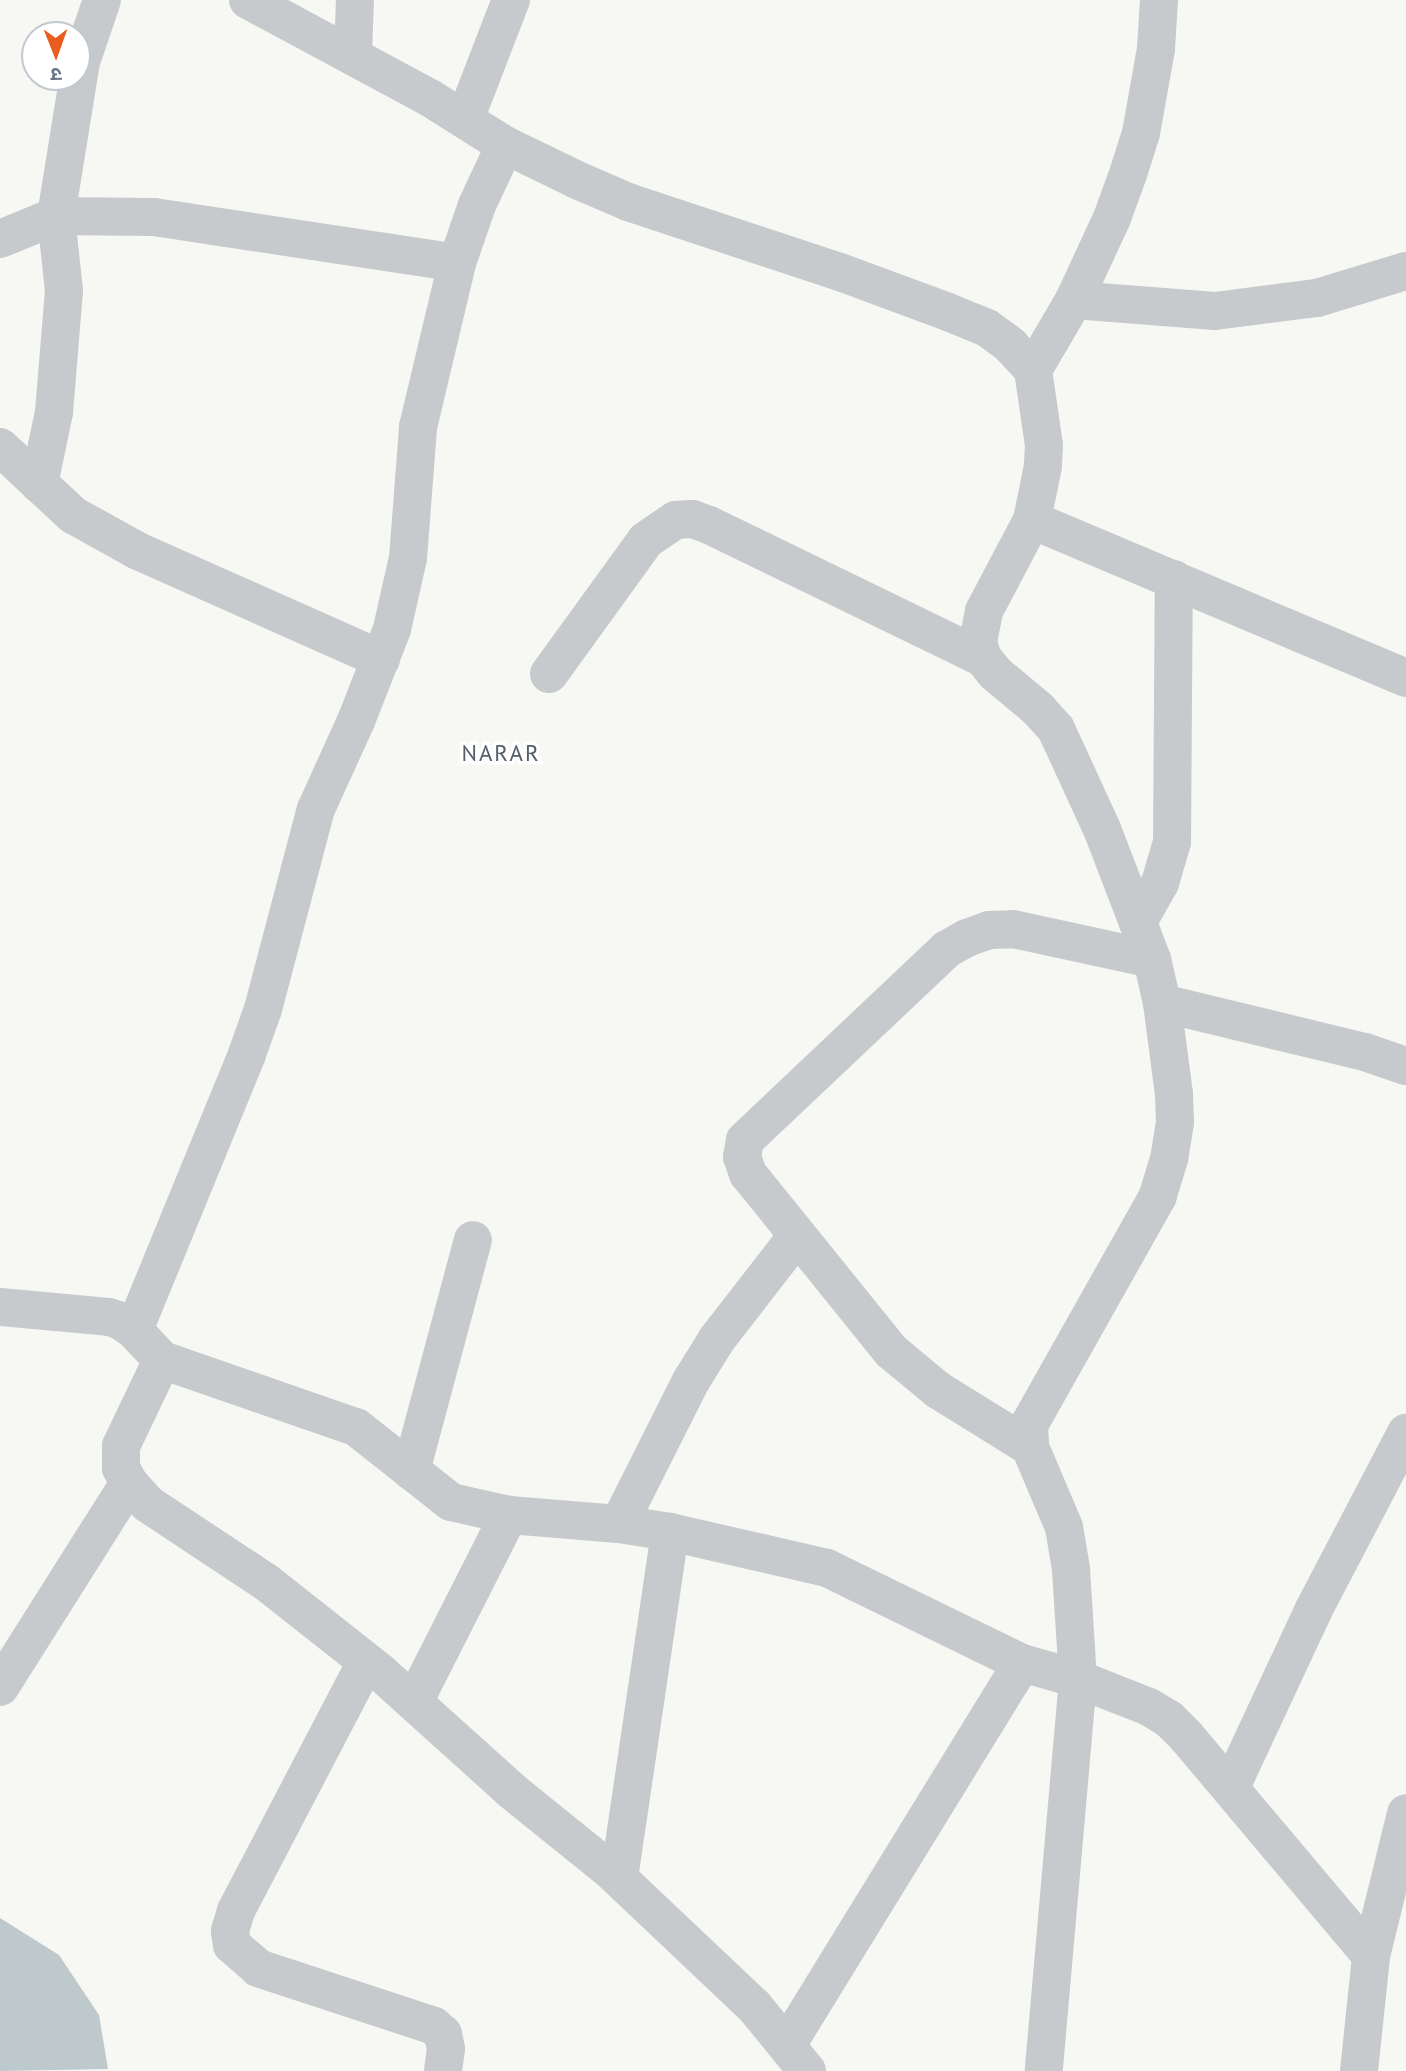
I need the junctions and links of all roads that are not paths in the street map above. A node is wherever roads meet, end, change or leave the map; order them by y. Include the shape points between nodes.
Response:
1 (102, 0) edge
2 (248, 0) edge
3 (355, 0) edge
4 (511, 0) edge
5 (1159, 0) edge
6 (353, 56) junction
7 (465, 119) junction
8 (505, 145) junction
9 (56, 216) junction
10 (0, 239) edge
11 (457, 263) junction
12 (1406, 271) edge
13 (1074, 300) junction
14 (1033, 370) junction
15 (0, 447) edge
16 (39, 484) junction
17 (1032, 520) junction
18 (1174, 579) junction
19 (983, 658) junction
20 (381, 659) junction
21 (549, 674) dead end
22 (1406, 678) edge
23 (1138, 922) junction
24 (1152, 959) junction
25 (1162, 1003) junction
26 (1406, 1066) edge
27 (796, 1237) junction
28 (473, 1240) dead end
29 (0, 1307) edge
30 (134, 1330) junction
31 (162, 1360) junction
32 (1406, 1433) edge
33 (1030, 1447) junction
34 (411, 1471) junction
35 (129, 1483) junction
36 (509, 1515) junction
37 (620, 1524) junction
38 (670, 1532) junction
39 (366, 1662) junction
40 (1022, 1663) junction
41 (1078, 1679) junction
42 (0, 1687) edge
43 (414, 1702) junction
44 (1231, 1787) junction
45 (1406, 1813) edge
46 (619, 1878) junction
47 (1371, 1956) junction
48 (797, 2058) edge
49 (443, 2071) edge
50 (1044, 2071) edge
51 (1359, 2071) edge

1 - 9 street via 81,62
2 - 6 street
3 - 6 street
4 - 7 street
5 - 13 street via 1141,133 1112,218
6 - 7 street
7 - 8 street
8 - 11 street
8 - 14 street via 628,202 840,272 987,328
9 - 10 street
9 - 11 street via 153,217
9 - 16 street via 63,303 54,412
11 - 20 street via 418,427 402,592
12 - 13 street via 1317,298 1215,312
13 - 14 street
14 - 17 street via 1044,445
15 - 16 street
16 - 20 street via 73,515 138,551
17 - 18 street
17 - 19 street via 984,611 978,642
18 - 22 street
18 - 23 street via 1172,842 1160,883
19 - 21 street via 692,519 676,520 646,540
19 - 23 street via 1056,729
20 - 30 street via 309,828 263,1009 247,1054
23 - 24 street
24 - 25 street
24 - 27 street via 1013,929 989,930 947,949 745,1140 742,1157 748,1174
25 - 26 street
25 - 33 street via 1174,1094 1169,1159 1158,1196 1141,1229 1037,1408 1029,1425
27 - 33 street via 911,1370
27 - 37 street via 717,1339 691,1381
28 - 34 street
29 - 30 street via 109,1317
30 - 31 street
31 - 34 street via 356,1427
31 - 35 street via 121,1446 121,1468
32 - 44 street via 1314,1609
33 - 41 street via 1064,1527
34 - 36 street via 451,1502
35 - 39 street via 148,1504 266,1582
35 - 42 street
36 - 37 street
36 - 43 street
37 - 38 street
38 - 40 street via 827,1568
38 - 46 street
39 - 43 street
39 - 49 street via 236,1912 230,1931 232,1945 258,1968 434,2026 443,2034 446,2049
40 - 41 street
40 - 48 street
41 - 44 street via 1169,1719
41 - 50 street
43 - 46 street via 512,1791
44 - 47 street
45 - 47 street
46 - 48 street via 754,2006
47 - 51 street

